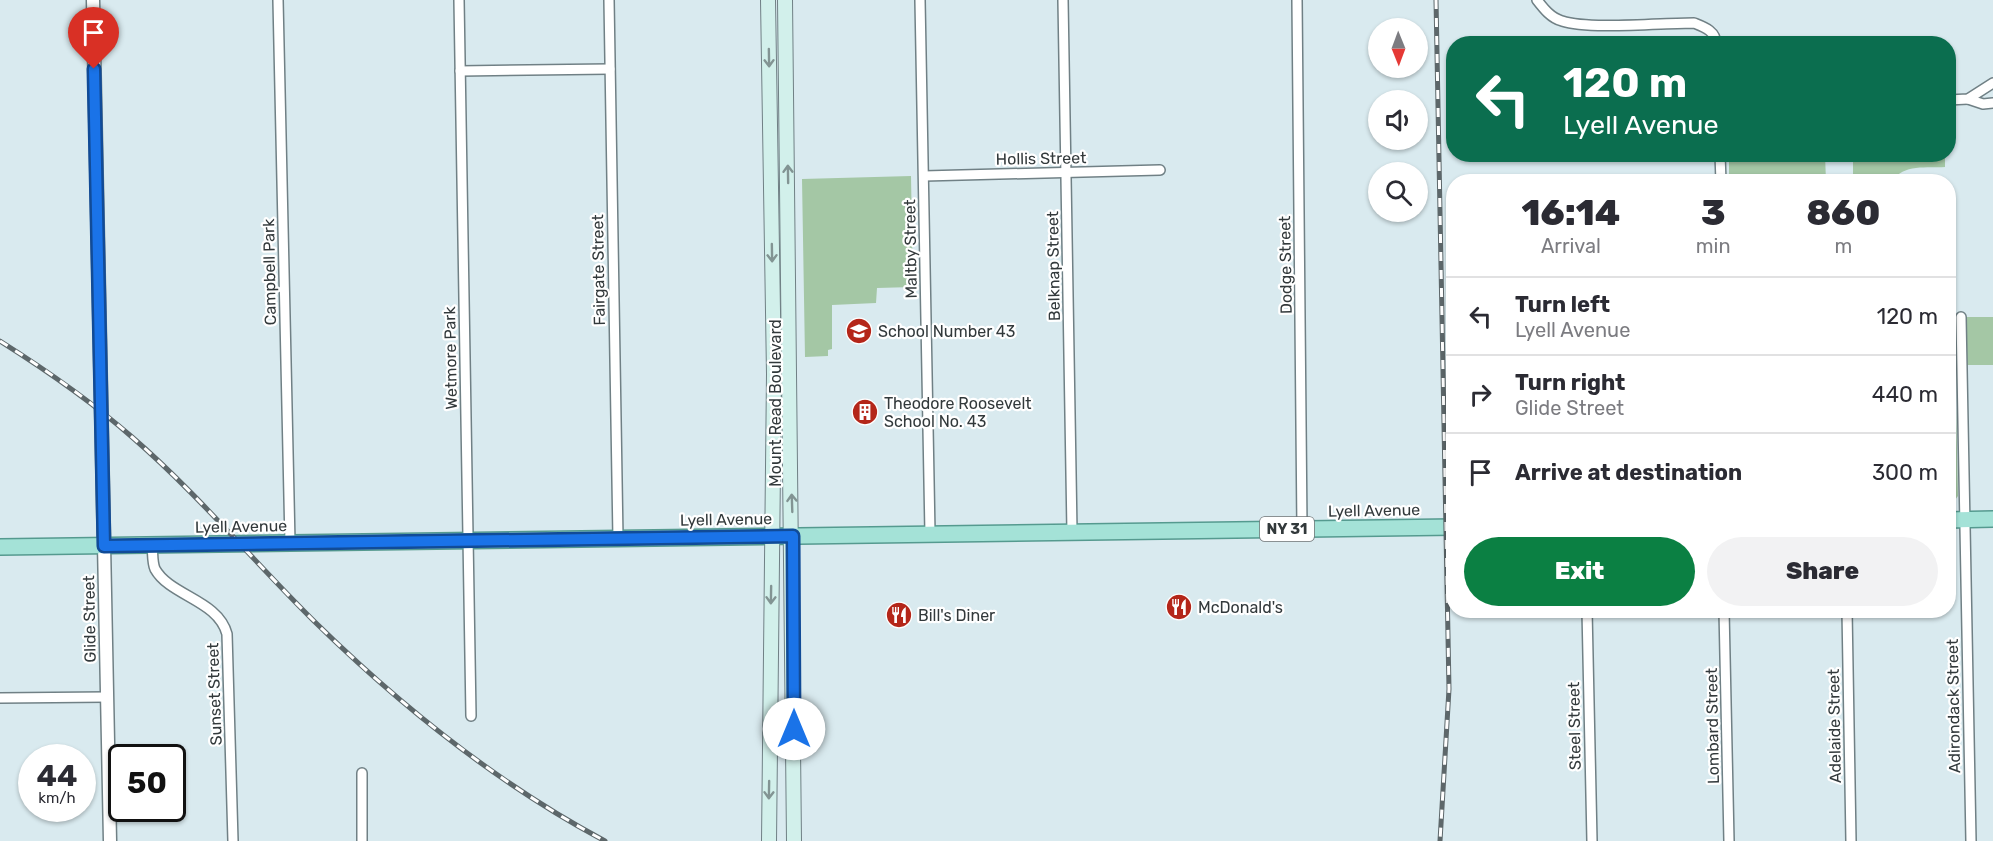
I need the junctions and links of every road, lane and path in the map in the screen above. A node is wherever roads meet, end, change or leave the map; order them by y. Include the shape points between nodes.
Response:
1 (93, 0) edge
2 (278, 0) edge
3 (459, 0) edge
4 (609, 0) edge
5 (768, 0) edge
6 (785, 0) edge
7 (920, 0) edge
8 (1063, 0) edge
9 (1297, 0) edge
10 (1538, 0) edge
11 (1714, 36) edge
12 (610, 69) junction
13 (460, 71) junction
14 (1993, 83) edge
15 (1968, 99) junction
16 (1956, 100) edge
17 (1993, 103) edge
18 (1160, 170) dead end
19 (1066, 172) junction
20 (924, 176) junction
21 (1961, 317) dead end
22 (1993, 519) edge
23 (1956, 520) edge
24 (1446, 527) edge
25 (1302, 529) junction
26 (1072, 532) junction
27 (930, 534) junction
28 (793, 536) junction
29 (772, 537) junction
30 (618, 539) junction
31 (468, 541) junction
32 (290, 543) junction
33 (152, 545) junction
34 (104, 546) junction
35 (0, 547) edge
36 (1587, 618) edge
37 (1724, 618) edge
38 (1847, 618) edge
39 (107, 697) junction
40 (0, 698) edge
41 (471, 716) dead end
42 (362, 773) dead end
43 (110, 841) edge
44 (233, 841) edge
45 (362, 841) edge
46 (769, 841) edge
47 (795, 841) edge
48 (1592, 841) edge
49 (1729, 841) edge
50 (1851, 841) edge
51 (1971, 841) edge

1 - 34 street, Glide Street
2 - 32 street, Campbell Park
3 - 13 street, Wetmore Park
4 - 12 street, Fairgate Street
5 -> 29 main road, Mount Read Boulevard via 774,374
28 -> 6 main road, Mount Read Boulevard
7 - 20 street, Maltby Street
8 - 19 street, Belknap Street
9 - 25 street, Dodge Street
10 - 11 street via 1561,21 1694,23 1708,28
12 - 13 street
12 - 30 street, Fairgate Street
13 - 31 street, Wetmore Park
14 - 15 street
15 - 16 street
15 - 17 street
18 - 19 street, Hollis Street
19 - 20 street, Hollis Street
19 - 26 street, Belknap Street
20 - 27 street, Maltby Street
21 - 23 street, Adirondack Street
22 - 23 main road
23 - 51 street, Adirondack Street
24 - 25 main road, Lyell Avenue / NY 31
25 - 26 main road, Lyell Avenue / NY 31
26 - 27 main road, Lyell Avenue / NY 31
27 - 28 main road, Lyell Avenue / NY 31
28 - 29 main road, Lyell Avenue / NY 31
28 - 47 main road, Mount Read Boulevard
29 - 30 main road, Lyell Avenue / NY 31
29 -> 46 main road, Mount Read Boulevard
30 - 31 main road, Lyell Avenue / NY 31
31 - 32 main road, Lyell Avenue / NY 31
31 - 41 street, Wetmore Park
32 - 33 main road, Lyell Avenue / NY 31
33 - 34 main road, Lyell Avenue / NY 31
33 - 44 street, Sunset Street via 157,571 215,614 228,634
34 - 35 main road, Lyell Avenue / NY 31
34 - 39 street, Glide Street
36 - 48 street, Steel Street
37 - 49 street, Lombard Street
38 - 50 street, Adelaide Street
39 - 40 street
39 - 43 street, Glide Street
42 - 45 street

